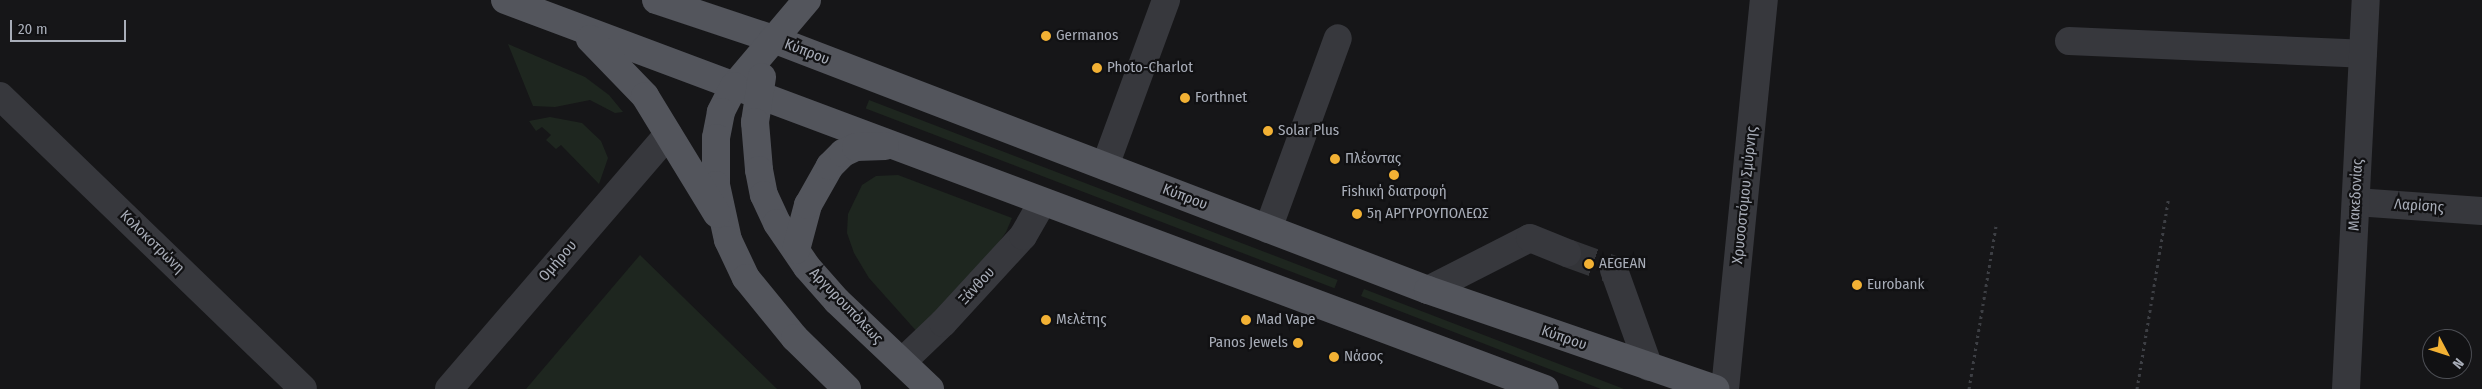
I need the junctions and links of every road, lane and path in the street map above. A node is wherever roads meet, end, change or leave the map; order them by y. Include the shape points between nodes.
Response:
1 (505, 0) edge
2 (656, 0) edge
3 (807, 0) edge
4 (1166, 0) edge
5 (1764, 0) edge
6 (2366, 0) edge
7 (558, 21) junction
8 (1338, 38) dead end
9 (773, 39) junction
10 (2070, 41) dead end
11 (2363, 54) junction
12 (746, 90) junction
13 (0, 96) edge
14 (668, 134) junction
15 (896, 147) junction
16 (1105, 166) junction
17 (2168, 201) dead end
18 (2356, 202) junction
19 (1042, 203) junction
20 (2482, 210) edge
21 (722, 222) junction
22 (1996, 226) dead end
23 (1268, 229) junction
24 (796, 250) junction
25 (1567, 253) tunnel mouth
26 (1614, 270) dead end
27 (1428, 290) junction
28 (902, 362) junction
29 (1649, 367) junction
30 (303, 389) edge
31 (449, 389) edge
32 (847, 389) edge
33 (930, 389) edge
34 (1545, 389) edge
35 (1715, 389) edge
36 (1725, 389) edge
37 (1969, 389) edge
38 (2136, 389) edge
39 (2346, 389) edge

1 - 7 main road
2 - 9 main road, Κύπρου
3 - 9 main road
4 - 16 street
5 - 36 street, Χρυσοστόμου Σμύρνης
6 - 11 street, Μακεδονίας
7 - 12 main road
7 - 14 main road via 592,40 628,76
8 - 23 street
9 - 12 main road
9 - 16 main road, Κύπρου
10 - 11 street
11 - 18 street, Μακεδονίας
12 - 15 main road
12 - 21 main road via 721,112 716,138 716,185
12 - 24 main road, Αργυρουπόλεως via 755,122 764,195 777,223
13 - 30 street, Κολοκοτρώνη
14 - 21 main road
14 - 31 street, Ομήρου
15 - 19 main road
15 - 24 main road via 856,147 843,153 830,166 808,205
16 - 23 main road, Κύπρου
17 - 38 path
18 - 20 street, Λαρίσης
18 - 39 street, Μακεδονίας
19 - 28 street, Ξάνθου via 1023,236 943,323
19 - 34 main road
21 - 32 main road via 735,257 760,298
22 - 37 path
23 - 27 main road, Κύπρου
24 - 28 main road, Αργυρουπόλεως via 837,301
25 - 27 street via 1530,238
26 - 29 street
27 - 29 main road, Κύπρου
28 - 33 main road, Αργυρουπόλεως
29 - 35 main road, Κύπρου

